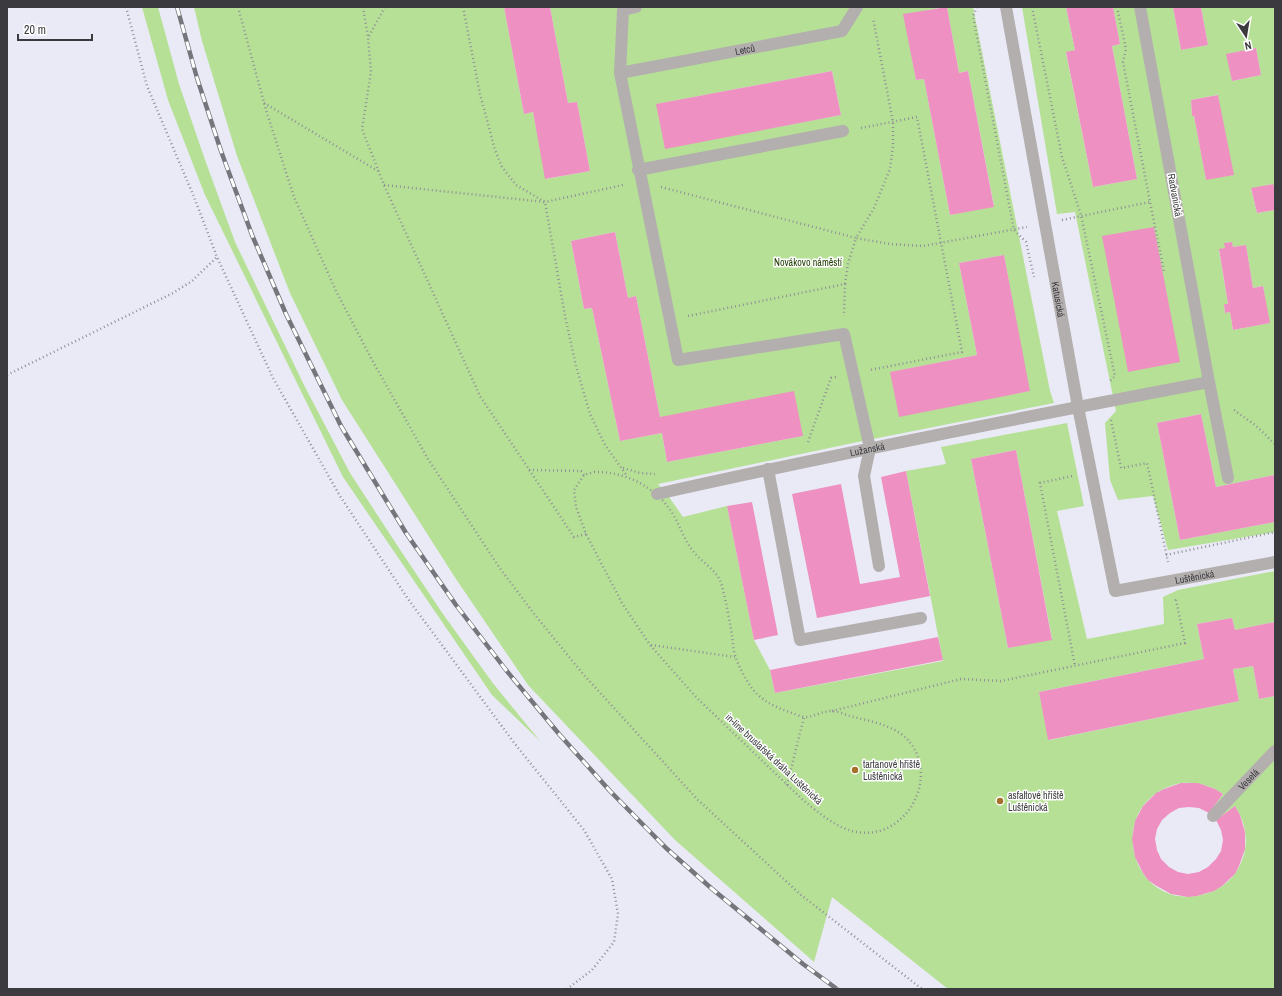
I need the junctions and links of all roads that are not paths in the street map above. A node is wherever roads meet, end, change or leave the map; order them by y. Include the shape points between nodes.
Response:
1 (636, 7) edge
2 (857, 7) edge
3 (1006, 7) edge
4 (1140, 7) edge
5 (620, 73) junction
6 (843, 131) road end
7 (638, 170) junction
8 (1209, 382) junction
9 (1078, 407) junction
10 (870, 448) junction
11 (768, 469) junction
12 (1228, 478) dead end
13 (657, 494) road end
14 (1275, 562) edge
15 (879, 566) dead end
16 (1115, 591) joint
17 (921, 618) dead end
18 (1275, 751) edge
19 (1213, 816) dead end

1 - 5 street via 623,10
2 - 5 street, Letců via 842,31
3 - 9 street, Katusická
4 - 8 street, Radvanická
5 - 7 street
6 - 7 street
7 - 10 street via 678,360 844,334
8 - 9 street
8 - 12 street, Radvanická
9 - 10 street, Lužanská
9 - 16 street, Katusická
10 - 11 street, Lužanská
10 - 15 street via 864,476
11 - 13 street, Lužanská
11 - 17 street via 800,640
14 - 16 street, Luštěnická
18 - 19 street, Veselá

